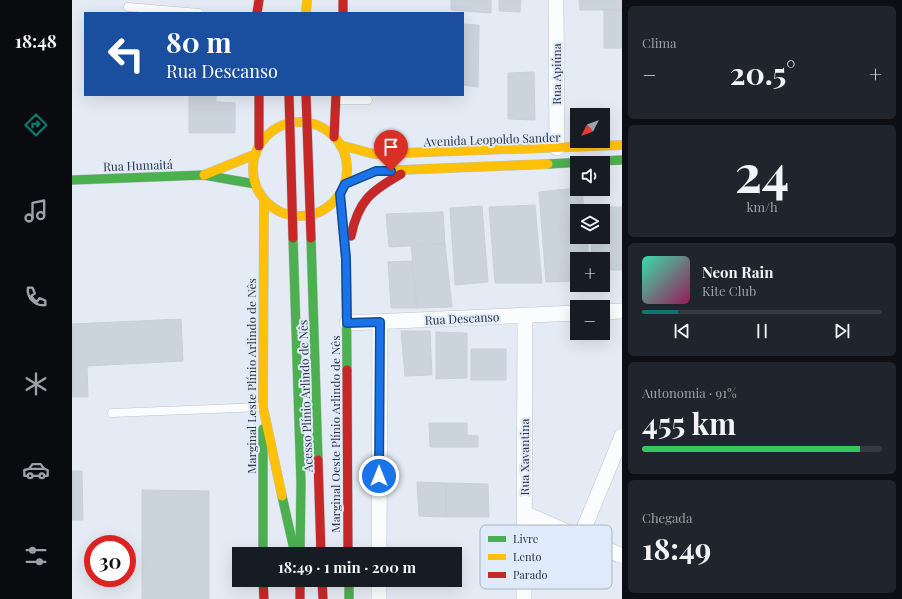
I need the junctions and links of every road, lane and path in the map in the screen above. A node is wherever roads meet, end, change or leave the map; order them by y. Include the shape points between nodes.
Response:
1 (259, 0) edge
2 (307, 0) edge
3 (343, 0) edge
4 (556, 0) edge
5 (128, 7) dead end
6 (187, 12) edge
7 (257, 12) edge
8 (306, 12) edge
9 (342, 12) edge
10 (259, 96) edge
11 (289, 96) edge
12 (306, 96) edge
13 (336, 98) edge
14 (368, 100) dead end
15 (334, 137) junction
16 (340, 145) junction
17 (622, 145) edge
18 (557, 148) junction
19 (258, 150) junction
20 (622, 160) edge
21 (406, 172) junction
22 (204, 175) junction
23 (72, 180) edge
24 (255, 184) junction
25 (345, 184) junction
26 (340, 194) junction
27 (264, 199) junction
28 (346, 259) junction
29 (622, 311) edge
30 (610, 312) edge
31 (570, 313) edge
32 (525, 315) junction
33 (380, 322) junction
34 (347, 323) junction
35 (263, 407) junction
36 (112, 413) dead end
37 (622, 436) edge
38 (524, 513) junction
39 (524, 525) edge
40 (551, 525) edge
41 (585, 525) edge
42 (263, 547) edge
43 (294, 547) edge
44 (300, 547) edge
45 (321, 547) edge
46 (348, 547) edge
47 (379, 547) edge
48 (612, 552) edge
49 (622, 556) edge
50 (263, 587) edge
51 (300, 587) edge
52 (322, 587) edge
53 (348, 587) edge
54 (379, 587) edge
55 (264, 599) edge
56 (300, 599) edge
57 (323, 599) edge
58 (349, 599) edge
59 (379, 599) edge

1 - 7 main road
2 - 8 main road
3 - 9 main road
4 - 18 street, Rua Apiúna
5 - 6 lane
10 - 19 main road
11 - 44 main road, Acesso Plínio Arlindo de Nês, bridge
12 - 45 main road, Acesso Plínio Arlindo de Nês, bridge
13 - 14 lane
13 - 15 main road
15 - 16 main road
15 - 19 main road via 316,125 296,122 271,132
16 - 18 main road, Avenida Leopoldo Sander via 374,154
16 - 25 main road via 347,164
17 - 18 main road, Avenida Leopoldo Sander
19 - 22 main road, Rua Humaitá
19 - 24 main road via 254,172
20 - 21 main road
21 - 25 main road via 376,171
21 - 28 main road via 377,186 365,196 353,222
22 - 23 main road, Rua Humaitá
22 - 24 main road, Rua Humaitá
24 - 27 main road
25 - 26 main road
26 - 27 main road via 326,208 307,216 283,212
26 - 28 main road, Marginal Oeste Plínio Arlindo de Nês
27 - 35 main road, Marginal Leste Plínio Arlindo de Nês
28 - 34 main road, Marginal Oeste Plínio Arlindo de Nês
29 - 30 street
31 - 32 street, Rua Descanso
32 - 33 street, Rua Descanso
32 - 38 street, Rua Xavantina
33 - 34 street, Rua Descanso
33 - 47 street
34 - 46 main road, Marginal Oeste Plínio Arlindo de Nês
35 - 36 lane
35 - 42 main road, Marginal Leste Plínio Arlindo de Nês
35 - 43 main road
37 - 41 street
38 - 39 street, Rua Xavantina
38 - 40 street
48 - 49 street
50 - 55 main road
51 - 56 main road
52 - 57 main road
53 - 58 main road
54 - 59 street

